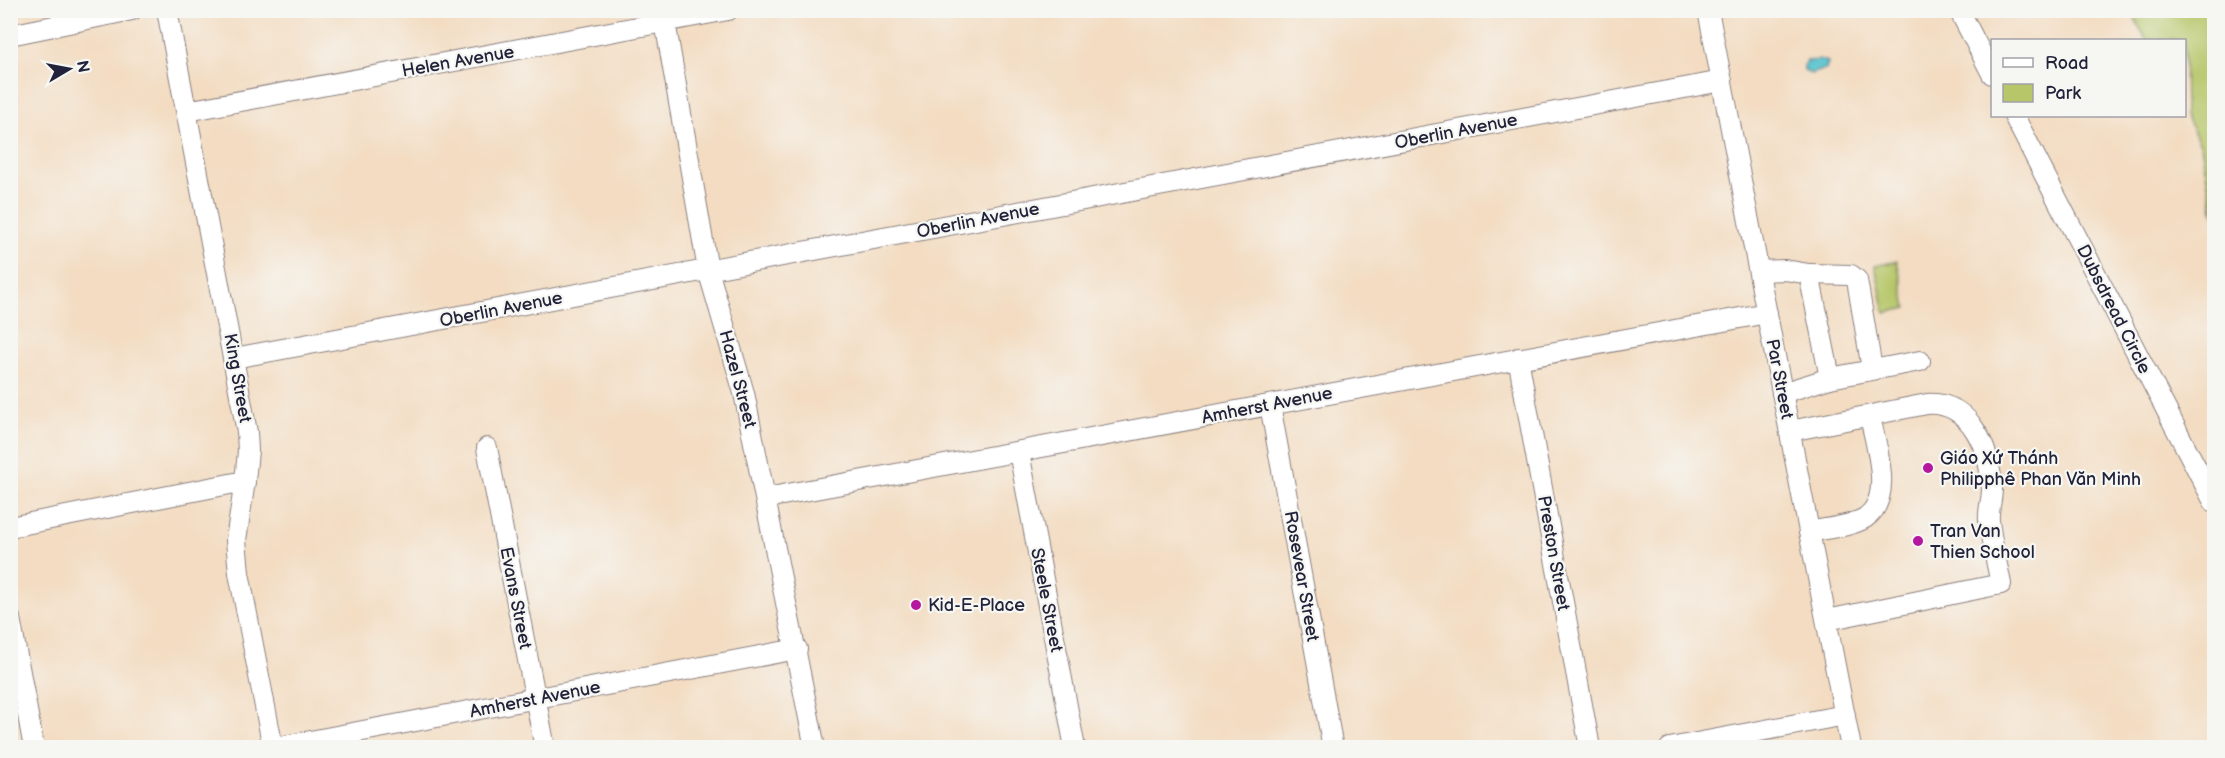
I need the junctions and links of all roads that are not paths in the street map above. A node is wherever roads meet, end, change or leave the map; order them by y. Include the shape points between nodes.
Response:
1 (132, 10) edge
2 (167, 10) edge
3 (728, 10) edge
4 (1708, 10) edge
5 (1959, 10) edge
6 (665, 16) edge
7 (10, 35) edge
8 (1991, 72) edge
9 (1722, 81) junction
10 (187, 111) junction
11 (2015, 117) edge
12 (708, 270) junction
13 (1759, 271) junction
14 (1809, 274) junction
15 (1767, 313) junction
16 (234, 358) junction
17 (1518, 358) junction
18 (1920, 361) dead end
19 (1872, 369) junction
20 (1830, 378) junction
21 (1782, 393) junction
22 (1270, 405) junction
23 (1870, 416) junction
24 (1790, 431) junction
25 (487, 448) dead end
26 (1019, 453) junction
27 (245, 481) junction
28 (766, 498) junction
29 (2214, 502) edge
30 (10, 527) edge
31 (1809, 532) junction
32 (10, 618) edge
33 (1827, 620) junction
34 (797, 649) junction
35 (535, 699) junction
36 (1845, 715) junction
37 (34, 747) edge
38 (273, 747) edge
39 (545, 747) edge
40 (815, 747) edge
41 (1075, 747) edge
42 (1333, 747) edge
43 (1590, 747) edge
44 (1670, 747) edge
45 (1851, 747) edge

1 - 7 street
2 - 10 street, King Street
3 - 6 street, Helen Avenue
4 - 9 street, Par Street
5 - 8 street
6 - 10 street, Helen Avenue
6 - 12 street, Hazel Street
9 - 12 street, Oberlin Avenue
9 - 13 street, Par Street
10 - 16 street, King Street
11 - 29 street, Dubsdread Circle
12 - 16 street, Oberlin Avenue
12 - 28 street, Hazel Street via 744,393
13 - 14 street
13 - 15 street, Par Street
14 - 19 street via 1851,275 1857,280
14 - 20 street
15 - 17 street, Amherst Avenue
15 - 21 street, Par Street
16 - 27 street, King Street via 247,432
17 - 22 street, Amherst Avenue
17 - 43 street, Preston Street
18 - 19 street
19 - 20 street
20 - 21 street
21 - 24 street, Par Street
22 - 26 street, Amherst Avenue
22 - 42 street, Rosevear Street
23 - 24 street
23 - 31 street via 1881,477 1879,501 1858,521
23 - 33 street via 1936,404 1952,407 1970,423 1979,437 1989,470 1989,521 2001,584
24 - 31 street, Par Street
25 - 35 street, Evans Street
26 - 28 street, Amherst Avenue
26 - 41 street, Steele Street
27 - 30 street
27 - 38 street, King Street via 236,540 239,573
28 - 34 street, Hazel Street
31 - 33 street, Par Street
32 - 37 street
33 - 36 street, Par Street
34 - 35 street, Amherst Avenue
34 - 40 street, Hazel Street
35 - 38 street, Amherst Avenue
35 - 39 street, Evans Street
36 - 44 street
36 - 45 street, Par Street

